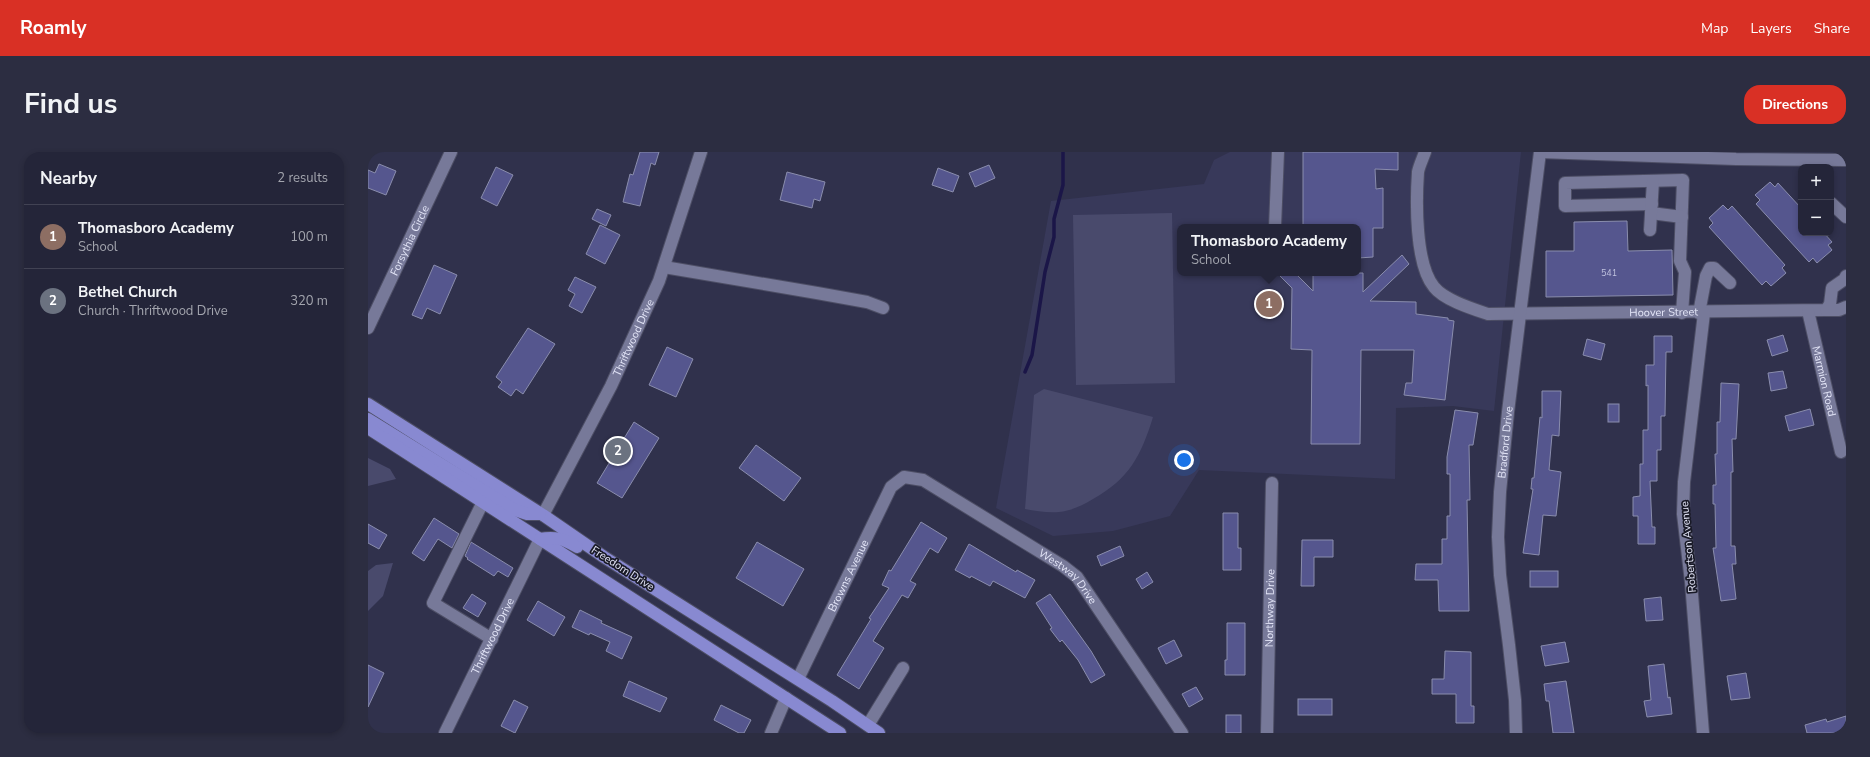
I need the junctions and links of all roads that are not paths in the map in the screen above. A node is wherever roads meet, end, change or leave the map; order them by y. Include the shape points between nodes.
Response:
1 (451, 152) edge
2 (701, 152) edge
3 (1278, 152) edge
4 (1425, 152) edge
5 (1540, 152) edge
6 (1846, 160) edge
7 (1806, 163) edge
8 (1653, 181) junction
9 (1834, 206) edge
10 (1652, 209) junction
11 (1682, 217) junction
12 (1846, 217) edge
13 (1275, 224) edge
14 (1650, 230) dead end
15 (664, 267) junction
16 (1846, 276) edge
17 (1730, 284) dead end
18 (1846, 307) edge
19 (883, 308) dead end
20 (1826, 310) junction
21 (1808, 311) junction
22 (1682, 313) junction
23 (1702, 313) junction
24 (1520, 315) junction
25 (368, 328) edge
26 (368, 404) edge
27 (368, 419) edge
28 (368, 428) edge
29 (1841, 452) dead end
30 (904, 477) joint
31 (1272, 483) dead end
32 (483, 502) junction
33 (543, 514) junction
34 (540, 539) junction
35 (713, 625) junction
36 (492, 639) junction
37 (903, 668) dead end
38 (798, 679) junction
39 (786, 698) junction
40 (868, 726) junction
41 (445, 733) edge
42 (771, 733) edge
43 (840, 733) edge
44 (879, 733) edge
45 (1182, 733) edge
46 (1267, 733) edge
47 (1516, 733) edge
48 (1703, 733) edge

1 - 25 street, Forsythia Circle
2 - 15 street, Thriftwood Drive
3 - 13 street
4 - 24 street, Hoover Street via 1418,171 1419,247 1426,275 1434,288 1463,306 1485,313
5 - 7 street
5 - 24 street, Bradford Drive
6 - 7 street
8 - 10 street
8 - 10 street via 1565,184 1565,206
8 - 11 street via 1683,180
9 - 12 street
10 - 11 street
10 - 14 street
11 - 22 street via 1680,261 1685,272
15 - 19 street via 867,302
15 - 33 street, Thriftwood Drive via 611,386
16 - 20 street via 1832,288 1830,304
17 - 23 street, Robertson Avenue via 1714,268 1710,268 1706,276
18 - 20 street, Hoover Street
20 - 21 street, Hoover Street
21 - 23 street, Hoover Street
21 - 29 street, Marmion Road
22 - 23 street, Hoover Street
22 - 24 street, Hoover Street
23 - 48 street, Robertson Avenue via 1684,482 1683,514
24 - 47 street, Bradford Drive via 1500,485 1498,537 1515,700
26 - 33 main road, Freedom Drive
27 - 33 main road via 515,510 527,514
28 - 32 main road, Freedom Drive
30 - 38 street, Browns Avenue via 891,486
30 - 45 street, Westway Drive via 923,480 956,498 1077,577
31 - 46 street, Northway Drive
32 - 34 main road, Freedom Drive
32 - 36 street via 433,603
33 - 35 main road, Freedom Drive via 604,557
34 - 35 main road via 564,539 701,625
34 - 36 street, Thriftwood Drive
34 - 39 main road, Freedom Drive
35 - 38 main road, Freedom Drive
36 - 41 street, Thriftwood Drive
37 - 40 street
38 - 40 main road, Freedom Drive
39 - 42 street
39 - 43 main road, Freedom Drive
40 - 44 main road, Freedom Drive

